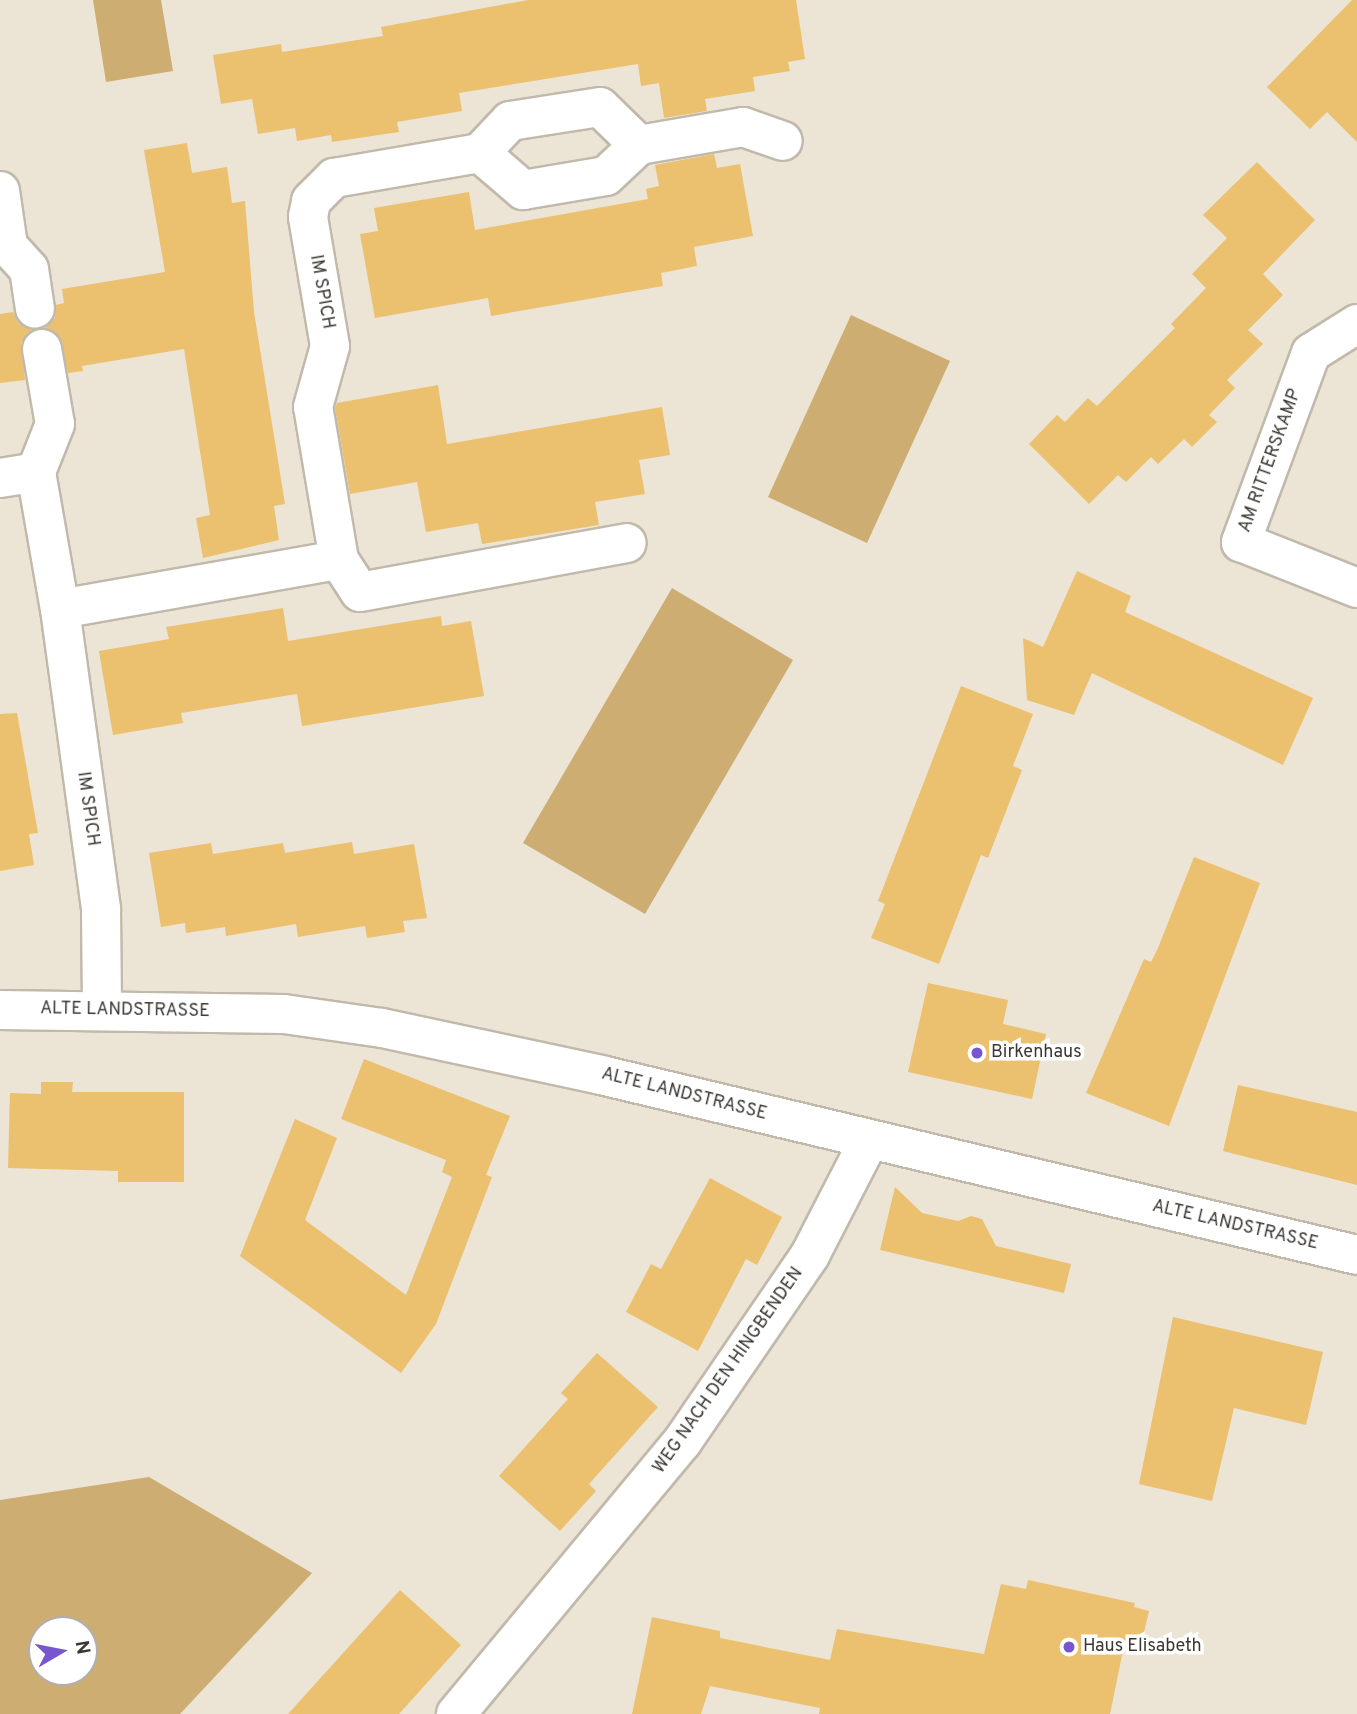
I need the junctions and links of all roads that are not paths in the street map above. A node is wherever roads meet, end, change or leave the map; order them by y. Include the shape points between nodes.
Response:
1 (783, 141) dead end
2 (639, 145) junction
3 (480, 153) junction
4 (0, 191) edge
5 (35, 309) dead end
6 (1357, 324) edge
7 (42, 349) dead end
8 (18, 475) edge
9 (627, 543) dead end
10 (339, 560) junction
11 (1357, 588) edge
12 (60, 608) junction
13 (0, 1010) edge
14 (102, 1010) junction
15 (869, 1140) junction
16 (1357, 1255) edge
17 (456, 1714) edge

1 - 2 street via 743,127
2 - 3 street via 607,176 523,190
2 - 3 street via 600,107 510,121
3 - 10 street, IM SPICH via 334,178 311,201 308,217 330,346 313,407
4 - 5 street via 8,246 29,269
6 - 11 street, AM RITTERSKAMP via 1311,353 1241,542
7 - 8 street, IM SPICH via 55,424
8 - 12 street, IM SPICH
9 - 10 street, IM SPICH via 360,592
10 - 12 street
12 - 14 street, IM SPICH via 101,910
13 - 14 street, ALTE LANDSTRASSE
14 - 15 street, ALTE LANDSTRASSE via 284,1014 382,1028
15 - 16 street, ALTE LANDSTRASSE
15 - 17 street, WEG NACH DEN HINGBENDEN via 810,1255 682,1442

